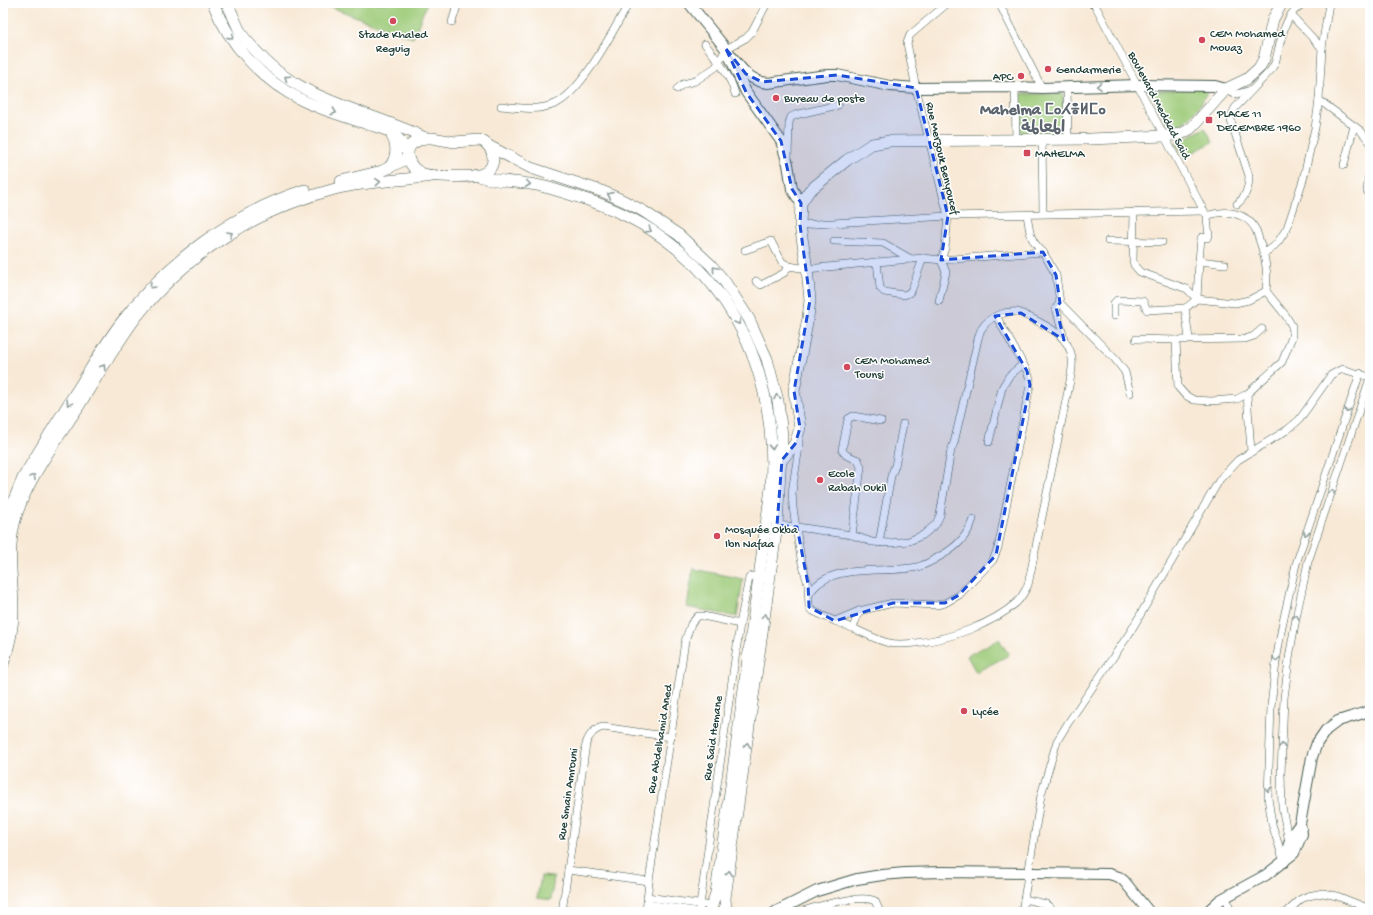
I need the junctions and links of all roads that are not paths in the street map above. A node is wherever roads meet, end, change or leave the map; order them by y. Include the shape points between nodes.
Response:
1 (212, 3) edge
2 (227, 3) edge
3 (458, 3) edge
4 (629, 3) edge
5 (690, 3) edge
6 (766, 3) edge
7 (948, 3) edge
8 (999, 3) edge
9 (1094, 3) edge
10 (1282, 3) edge
11 (1305, 3) edge
12 (1329, 3) edge
13 (1291, 15) junction
14 (452, 22) dead end
15 (705, 44) dead end
16 (1322, 48) junction
17 (726, 49) junction
18 (719, 63) junction
19 (1138, 85) junction
20 (1015, 87) junction
21 (1067, 87) junction
22 (916, 88) junction
23 (1042, 88) junction
24 (1255, 88) junction
25 (676, 89) dead end
26 (1226, 89) junction
27 (735, 94) dead end
28 (1319, 100) junction
29 (838, 105) dead end
30 (501, 106) dead end
31 (1354, 126) junction
32 (386, 130) junction
33 (1165, 136) junction
34 (425, 138) junction
35 (1042, 139) junction
36 (1068, 139) junction
37 (929, 140) junction
38 (1016, 140) junction
39 (1370, 142) edge
40 (489, 146) junction
41 (408, 156) junction
42 (788, 164) junction
43 (1370, 165) edge
44 (1344, 166) dead end
45 (389, 168) junction
46 (531, 168) junction
47 (476, 175) junction
48 (432, 176) junction
49 (500, 181) junction
50 (351, 182) junction
51 (1367, 191) dead end
52 (801, 203) junction
53 (1237, 204) dead end
54 (1134, 212) junction
55 (1206, 213) junction
56 (1043, 214) junction
57 (1028, 215) junction
58 (948, 216) junction
59 (800, 225) junction
60 (834, 241) dead end
61 (1108, 241) dead end
62 (1134, 241) junction
63 (1162, 242) dead end
64 (745, 250) dead end
65 (1043, 252) junction
66 (1263, 254) junction
67 (911, 258) junction
68 (923, 258) junction
69 (941, 260) junction
70 (1199, 261) junction
71 (877, 262) junction
72 (1225, 264) dead end
73 (789, 266) junction
74 (807, 269) junction
75 (756, 281) dead end
76 (1266, 292) junction
77 (1197, 299) junction
78 (940, 301) dead end
79 (1060, 303) junction
80 (1185, 308) junction
81 (996, 316) junction
82 (1114, 316) dead end
83 (1262, 329) dead end
84 (1136, 339) dead end
85 (1188, 339) junction
86 (1064, 340) junction
87 (1176, 340) junction
88 (1023, 364) junction
89 (1360, 373) junction
90 (1370, 377) edge
91 (1130, 393) dead end
92 (1247, 394) junction
93 (881, 421) dead end
94 (904, 424) dead end
95 (799, 431) junction
96 (782, 436) junction
97 (989, 442) dead end
98 (1251, 452) junction
99 (782, 460) junction
100 (772, 472) junction
101 (973, 519) dead end
102 (777, 525) junction
103 (797, 527) junction
104 (852, 535) junction
105 (3, 539) edge
106 (879, 543) junction
107 (759, 576) junction
108 (3, 584) edge
109 (809, 596) junction
110 (859, 611) junction
111 (835, 621) junction
112 (740, 624) junction
113 (853, 628) junction
114 (3, 636) edge
115 (3, 664) edge
116 (1370, 711) edge
117 (671, 737) junction
118 (1300, 824) junction
119 (1289, 842) junction
120 (1294, 853) junction
121 (1284, 862) junction
122 (568, 870) junction
123 (1028, 873) junction
124 (649, 880) junction
125 (1226, 897) junction
126 (1024, 899) junction
127 (647, 904) edge
128 (712, 907) edge
129 (726, 909) edge
130 (699, 910) edge
131 (1367, 910) edge
132 (562, 911) edge
133 (584, 912) edge
134 (775, 912) edge
135 (799, 912) edge
136 (880, 912) edge
137 (1022, 912) edge
138 (1055, 912) edge
139 (1149, 912) edge
140 (1207, 912) edge
141 (1231, 912) edge
142 (1287, 912) edge

1 -> 32 main road via 238,48 280,88 313,105
34 -> 2 main road via 312,93 289,81 269,65 240,32
3 - 14 street
4 - 30 street via 593,62 566,98 542,107
5 - 17 street
6 - 17 street via 752,32
7 - 22 street, Rue Merzouk Benyoucef via 910,35 907,43
8 - 23 street
9 - 19 street, Boulevard Meddad Said
10 - 26 main road via 1273,19 1264,59 1259,68 1247,79
11 - 13 street via 1296,8
12 - 16 street
13 - 16 street
13 - 24 street via 1275,63
15 - 18 street
16 - 28 street
17 - 18 street
17 - 22 street via 746,74 762,82 774,83 837,75 890,86
17 - 42 street via 746,92 781,141
18 - 25 street via 710,72
18 - 27 street
19 -> 21 street
19 - 26 street via 1215,86
19 - 33 street, Boulevard Meddad Said
20 - 22 street
20 - 23 street
20 - 38 street
21 - 23 street
21 - 36 street
22 - 37 street, Rue Merzouk Benyoucef
24 - 26 street via 1234,94
24 - 53 street via 1235,108 1231,117 1249,176 1245,196
26 - 33 main road via 1190,129 1181,134
28 - 31 street
28 - 66 street via 1303,180 1290,220 1278,242
29 - 42 street via 791,117
31 - 39 street
31 - 44 street
32 - 41 main road via 398,139
32 - 45 main road via 393,138 396,148 395,159
33 - 36 main road
33 - 55 street, Boulevard Meddad Said
34 - 40 main road via 455,142 479,140
34 - 41 main road via 411,145
35 - 36 main road
35 - 38 main road
35 - 56 street
37 - 38 main road
37 - 52 main road via 872,144 847,160 809,191
37 - 58 street, Rue Merzouk Benyoucef
40 - 46 main road
40 - 47 main road via 493,153 492,165 487,171
41 - 45 main road
41 - 48 main road via 410,164 415,169
42 - 52 street via 792,189
43 - 51 street
45 - 50 main road
46 - 49 main road via 500,161 493,171 494,176
96 -> 46 main road via 778,401 759,338 738,300 711,265 679,235 643,211 604,192
47 - 48 main road
47 - 49 main road
50 -> 48 main road
49 -> 100 main road via 536,185 612,210 648,229 699,269 730,308 752,352 761,379 769,419
50 -> 105 main road via 312,188 283,197 245,215 195,248 149,289 111,337 30,466 17,490
115 -> 50 main road via 13,625 10,577 12,539 23,499 37,471 128,328 177,274 229,234 289,204
52 - 59 main road
54 - 55 street
54 - 56 street
54 - 62 street
55 - 66 street via 1233,213 1246,219 1256,230
55 - 70 street via 1209,236 1201,238
56 - 57 street
57 - 58 street
57 - 65 street via 1030,236
58 - 59 street
58 - 69 street, Rue Merzouk Benyoucef via 945,248
59 - 74 main road
60 - 67 street via 883,243
61 - 62 street
62 - 63 street
62 - 77 street via 1133,260 1136,270 1188,289
64 - 73 street via 771,240 782,262
65 - 69 street
65 - 79 street via 1056,275
66 - 76 street via 1267,276
67 - 68 street
67 - 71 street
68 - 69 street
68 - 71 street via 912,289 904,295 884,292 880,288
69 - 78 street, Rue Merzouk Benyoucef via 946,272
70 - 72 street
70 - 77 street
71 - 74 street
73 - 74 street
73 - 75 street via 784,273 761,285
74 - 95 main road via 810,300 794,391
76 - 77 street via 1235,303
76 - 92 street via 1292,326 1292,337 1282,362
77 - 80 street
79 - 86 street via 1056,308
79 - 91 street via 1126,372
80 - 82 street via 1147,310 1143,301 1117,300 1114,303
80 - 85 street
81 - 86 street via 1016,311 1053,330
81 - 88 street
81 - 106 street via 985,324 980,333 936,524 916,539 899,543
83 - 85 street via 1245,339
84 - 87 street
85 - 87 street
86 - 113 street via 1072,358 1070,381 1024,594 1018,602 982,624 954,636 924,642 889,643
87 - 92 street via 1178,387 1184,395 1194,400 1211,401 1238,399
88 - 97 street via 1009,376 1002,388
88 - 110 street via 1030,385 998,548 993,560 959,595 945,603 893,603
89 - 90 street
89 - 98 street via 1342,369 1331,375 1299,420
89 -> 121 street via 1296,564 1276,662 1271,706 1268,798 1272,824
119 -> 90 street via 1282,807 1281,774 1284,698 1294,628 1308,562
92 - 98 street
93 - 104 street via 853,416 848,419 842,450 846,455 858,460 861,467
94 - 106 street via 891,476
95 - 96 main road via 793,438
95 - 99 main road via 795,444
95 - 103 street via 792,492
96 - 99 main road
98 - 123 street via 1238,460 1217,484 1138,620 1057,741 1041,795
99 - 100 main road
99 - 102 main road
100 - 107 main road
101 - 109 street via 967,534 948,552 929,563 907,569 859,571 834,576 818,583
102 - 103 street
129 -> 102 main road via 725,898
103 - 104 street
103 - 109 street
104 - 106 street
107 - 112 street, Rue Said Hemane via 749,578
107 - 128 main road
108 - 114 main road via 6,611
109 - 111 street via 808,607 811,610
110 - 111 street
110 - 113 street
111 - 113 street
112 - 117 street, Rue Abdelhamid Aned via 703,616 698,616 690,624 685,641
112 - 130 street, Rue Said Hemane
116 - 118 street via 1338,721 1326,730 1317,742
117 - 122 street, Rue Smain Amrouni via 603,727 592,732 586,744
117 - 124 street, Rue Abdelhamid Aned
118 - 119 street
118 - 120 street via 1302,834
119 - 120 street
119 - 121 street
120 - 121 street
121 - 125 street
122 - 124 street
122 - 132 street, Rue Smain Amrouni
123 - 126 street
123 - 134 street via 943,872 882,875 817,890
123 - 139 street via 1115,875 1124,881
124 - 127 street, Rue Abdelhamid Aned
125 - 140 street
125 - 141 street
126 - 137 street
126 - 138 street via 1046,904
127 - 130 street
128 - 129 main road via 719,902
128 - 130 street
131 - 142 street via 1350,900 1323,893 1301,899
132 - 133 street
135 - 136 street via 819,905 867,898 875,901

